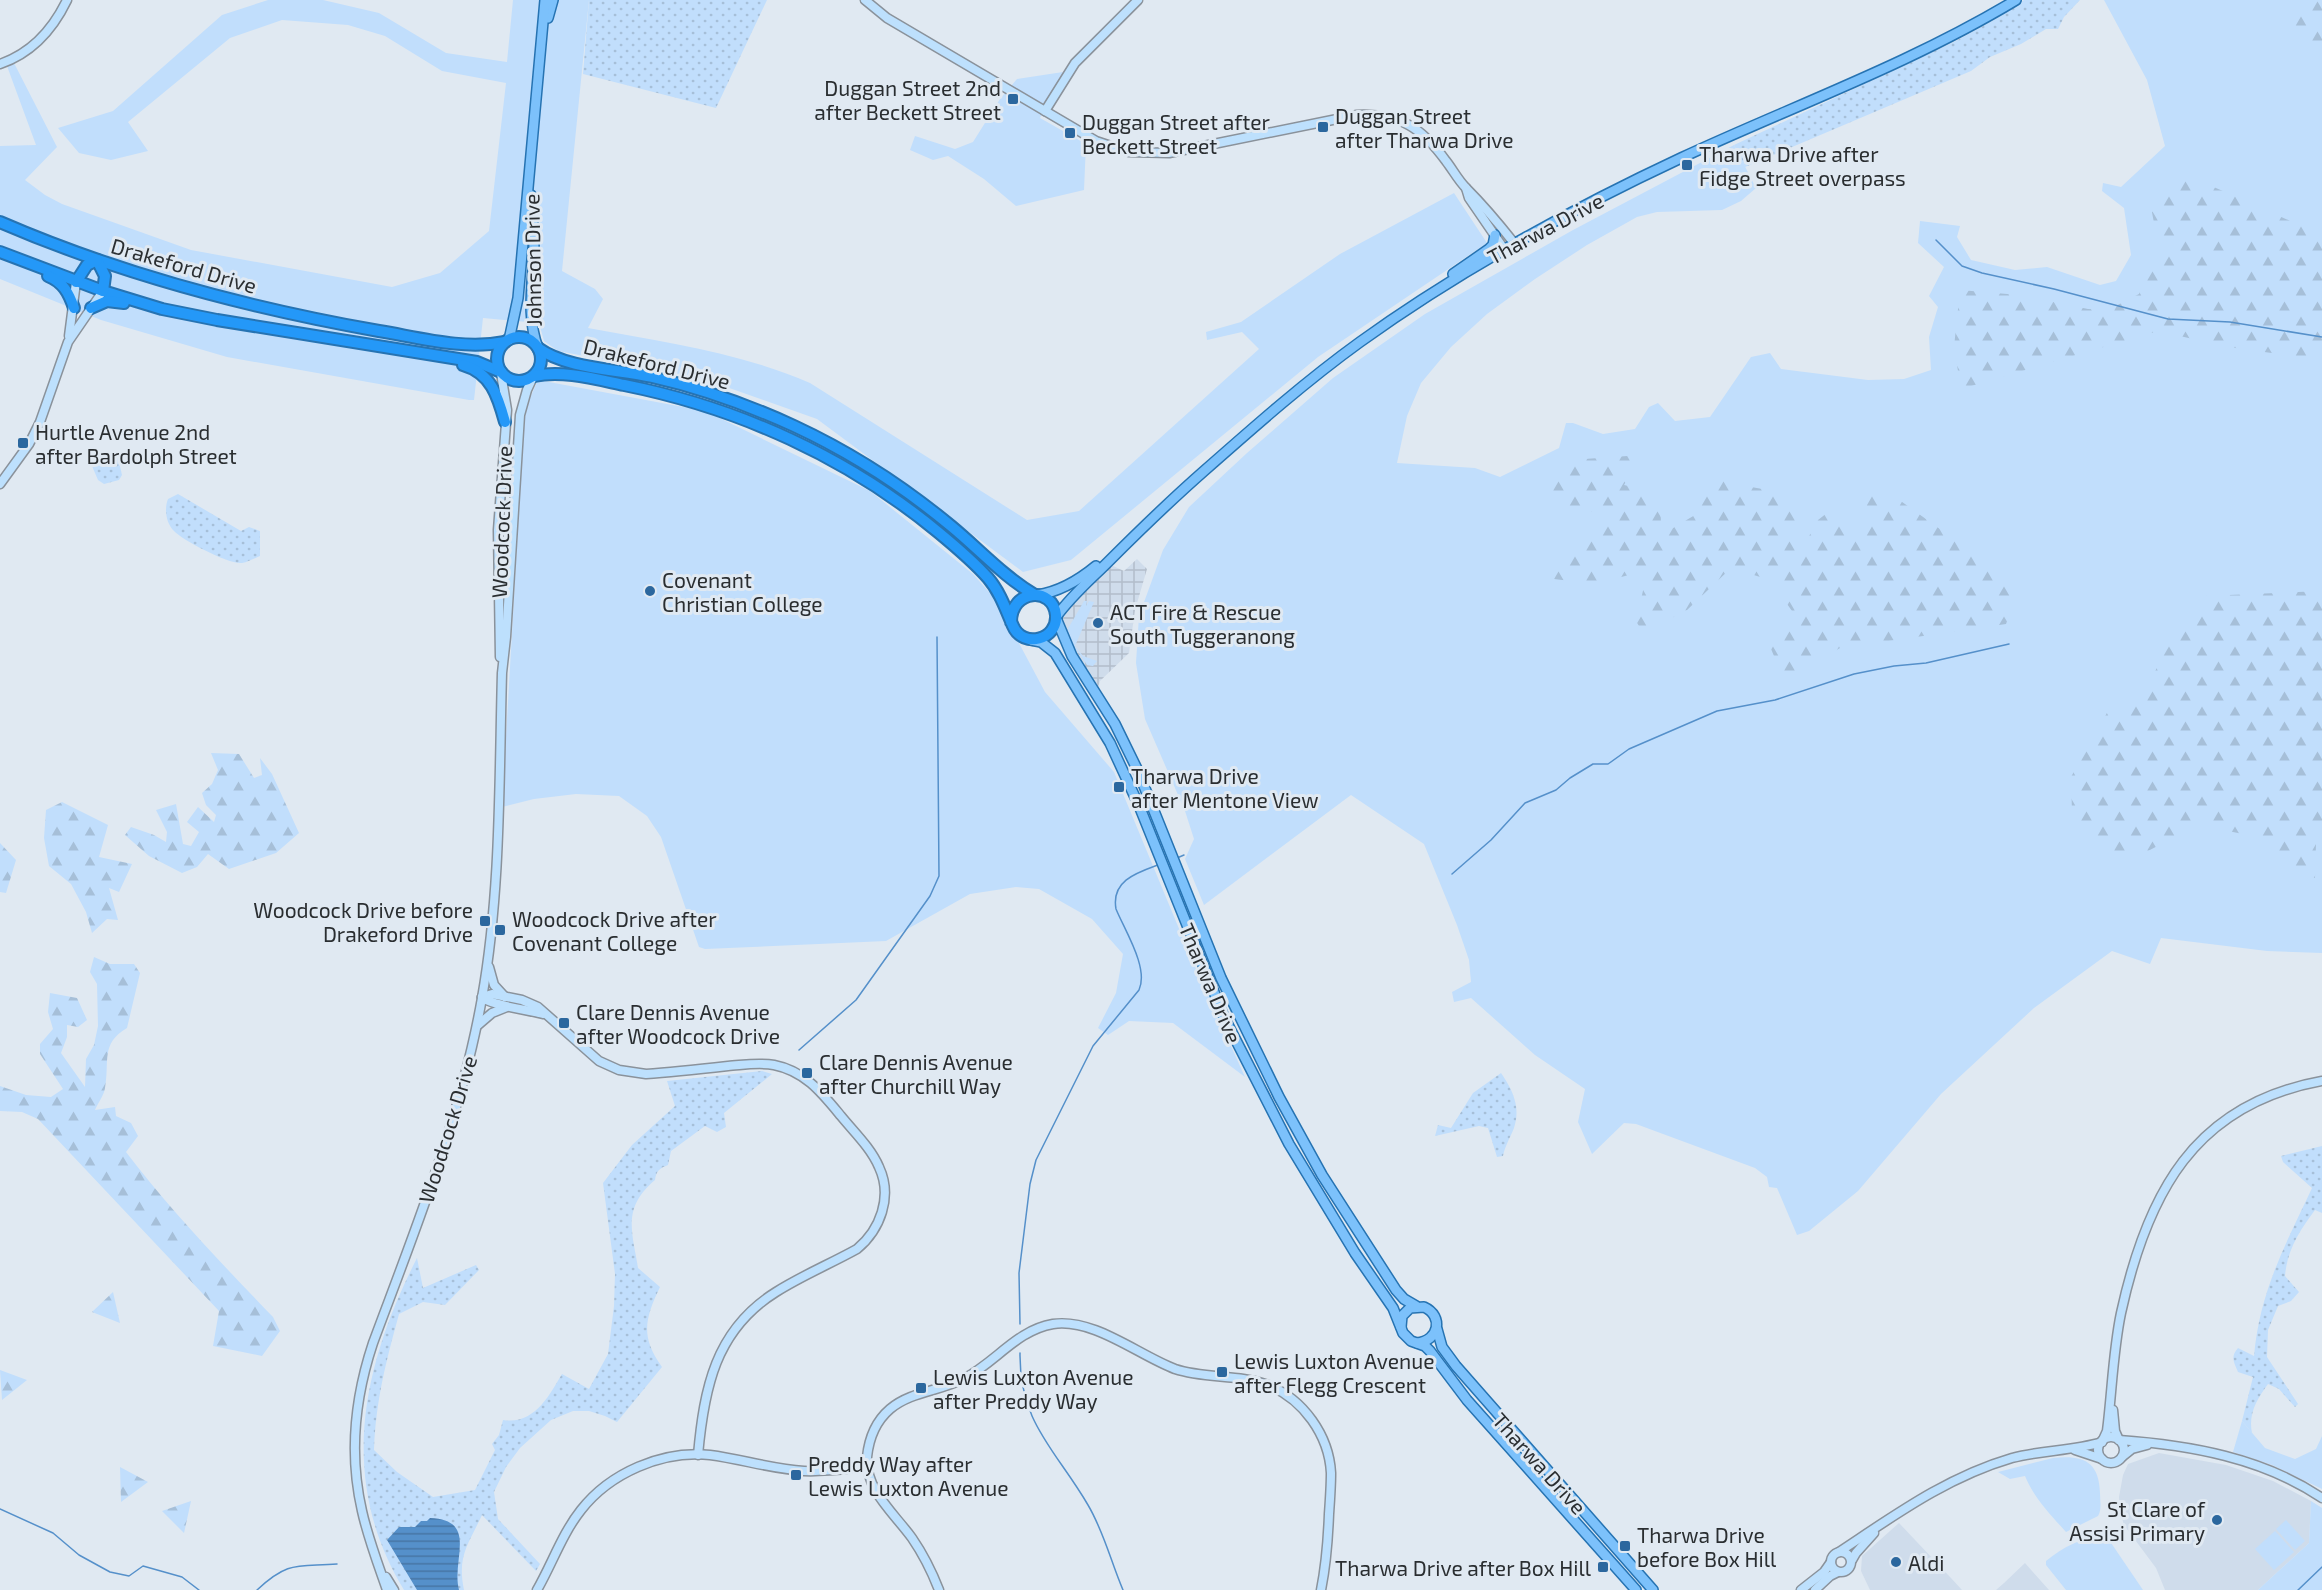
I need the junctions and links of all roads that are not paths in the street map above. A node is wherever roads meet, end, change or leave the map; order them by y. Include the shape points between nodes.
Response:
1 (67, 0) edge
2 (545, 0) edge
3 (553, 0) edge
4 (865, 0) edge
5 (1138, 0) edge
6 (2016, 0) edge
7 (544, 32) junction
8 (0, 64) edge
9 (1045, 111) junction
10 (530, 171) junction
11 (1466, 188) junction
12 (0, 222) edge
13 (1495, 235) junction
14 (1514, 243) junction
15 (1504, 249) junction
16 (0, 252) edge
17 (17, 259) junction
18 (97, 260) junction
19 (76, 282) junction
20 (1445, 286) junction
21 (103, 291) junction
22 (74, 308) junction
23 (91, 308) junction
24 (162, 309) junction
25 (507, 341) junction
26 (68, 342) junction
27 (538, 348) junction
28 (445, 357) junction
29 (501, 372) junction
30 (533, 376) junction
31 (505, 422) junction
32 (0, 484) edge
33 (1127, 542) junction
34 (1036, 595) junction
35 (1056, 617) junction
36 (1011, 622) junction
37 (1031, 640) junction
38 (502, 673) junction
39 (488, 961) junction
40 (482, 997) junction
41 (505, 998) junction
42 (511, 1006) junction
43 (549, 1017) junction
44 (476, 1027) junction
45 (2322, 1080) edge
46 (1416, 1306) junction
47 (1401, 1327) junction
48 (1437, 1329) junction
49 (1417, 1343) junction
50 (2112, 1395) junction
51 (2119, 1440) junction
52 (2102, 1442) junction
53 (2154, 1444) junction
54 (2066, 1449) junction
55 (698, 1455) junction
56 (2122, 1457) junction
57 (2102, 1459) junction
58 (867, 1467) junction
59 (2322, 1498) edge
60 (1885, 1522) junction
61 (1839, 1552) junction
62 (1852, 1560) junction
63 (1831, 1562) junction
64 (382, 1572) junction
65 (1838, 1572) junction
66 (387, 1590) edge
67 (394, 1590) edge
68 (537, 1590) edge
69 (939, 1590) edge
70 (1321, 1590) edge
71 (1636, 1590) edge
72 (1653, 1590) edge
73 (1802, 1590) edge
74 (1815, 1590) edge

1 - 8 street via 42,38
2 - 7 main road, Johnson Drive
3 - 7 main road, Johnson Drive
4 - 9 street via 887,18
5 - 9 street via 1075,63
6 - 14 main road, Tharwa Drive via 1912,56 1630,183
7 - 10 main road, Johnson Drive
9 - 11 street via 1107,146 1150,154 1178,152 1358,115 1389,116 1428,138
10 - 25 main road, Johnson Drive via 518,298
10 - 27 main road, Johnson Drive via 534,250 530,312
11 - 13 street
11 - 14 street
12 - 18 highway, Drakeford Drive
13 - 15 street
13 - 20 main road via 1489,249 1454,274
14 - 15 main road, Tharwa Drive
15 - 20 main road, Tharwa Drive
16 - 17 highway, Drakeford Drive
17 - 19 highway, Drakeford Drive
17 - 22 highway via 25,267 57,280 66,289
18 - 19 highway via 87,265
18 - 21 highway via 105,276
18 - 25 highway, Drakeford Drive via 228,300 315,320 467,346
19 - 21 highway, Drakeford Drive
19 - 22 street
20 - 33 main road, Tharwa Drive via 1360,342 1265,416
21 - 23 street
21 - 24 highway, Drakeford Drive
22 - 26 street
23 - 24 highway via 114,301
23 - 26 street
24 - 28 highway, Drakeford Drive
25 - 27 highway via 519,337
25 - 29 highway via 497,358
26 - 32 street via 40,422
27 - 30 highway via 541,360
27 - 34 highway, Drakeford Drive via 562,361 668,381 759,411 813,435 899,486 953,527 1005,575
28 - 29 highway, Drakeford Drive via 477,362
28 - 31 highway via 488,380
29 - 30 highway via 516,381
29 - 31 street, Woodcock Drive via 507,399
30 - 36 highway, Drakeford Drive via 552,373 647,390 720,410 810,448 862,477 944,537 989,579
30 - 38 street, Woodcock Drive via 520,415
31 - 38 street, Woodcock Drive via 498,530
33 - 34 main road, Tharwa Drive via 1081,578
33 - 35 main road, Tharwa Drive
34 - 35 highway via 1051,602
34 - 36 highway via 1017,603
35 - 37 highway via 1051,632
35 - 46 main road, Tharwa Drive via 1072,656 1132,758 1221,978 1279,1097 1396,1290
36 - 37 highway via 1018,634
37 - 47 main road, Tharwa Drive via 1041,642 1055,653 1092,712 1129,782 1210,985 1259,1088 1321,1199 1393,1308
38 - 39 street, Woodcock Drive via 496,860
39 - 40 street, Woodcock Drive
39 - 41 street via 494,985
40 - 41 street via 492,994
40 - 42 street via 489,1003
40 - 44 street, Woodcock Drive
41 - 43 street via 522,1000
42 - 43 street
42 - 44 street via 492,1012
43 - 55 street via 599,1061 619,1070 646,1074 761,1063 786,1068 820,1090 880,1170 884,1205 876,1227 864,1243 767,1298 724,1345 705,1395
44 - 64 street, Woodcock Drive via 438,1167 364,1372 355,1465 361,1509
45 - 50 street via 2279,1091 2239,1110 2202,1138 2173,1173 2151,1217 2130,1276 2121,1314
46 - 47 main road via 1406,1312
46 - 48 main road via 1433,1313
47 - 49 main road via 1406,1338
48 - 49 main road via 1430,1339
48 - 72 main road, Tharwa Drive via 1442,1347 1456,1366
49 - 71 main road, Tharwa Drive via 1430,1351 1467,1400
50 - 51 street
50 - 52 street
51 - 52 street via 2108,1438
51 - 53 street
51 - 56 street via 2124,1447
52 - 54 street
52 - 57 street
53 - 56 street via 2132,1449
53 - 59 street via 2244,1461 2291,1479
54 - 57 street
54 - 60 street via 2033,1453 1967,1474
55 - 58 street via 803,1471
55 - 68 street via 642,1465 595,1495 566,1532
56 - 57 street via 2111,1463
58 - 69 street via 874,1489 917,1546
58 - 70 street via 868,1446 875,1428 895,1406 967,1377 1034,1329 1053,1324 1079,1325 1174,1368 1255,1381 1281,1392 1304,1410 1323,1438 1331,1472 1328,1547
60 - 61 street
60 - 62 street
61 - 62 street
61 - 63 street
62 - 65 street via 1849,1570
63 - 65 street
63 - 73 street
64 - 66 street, Woodcock Drive
64 - 67 street, Woodcock Drive
65 - 74 street

